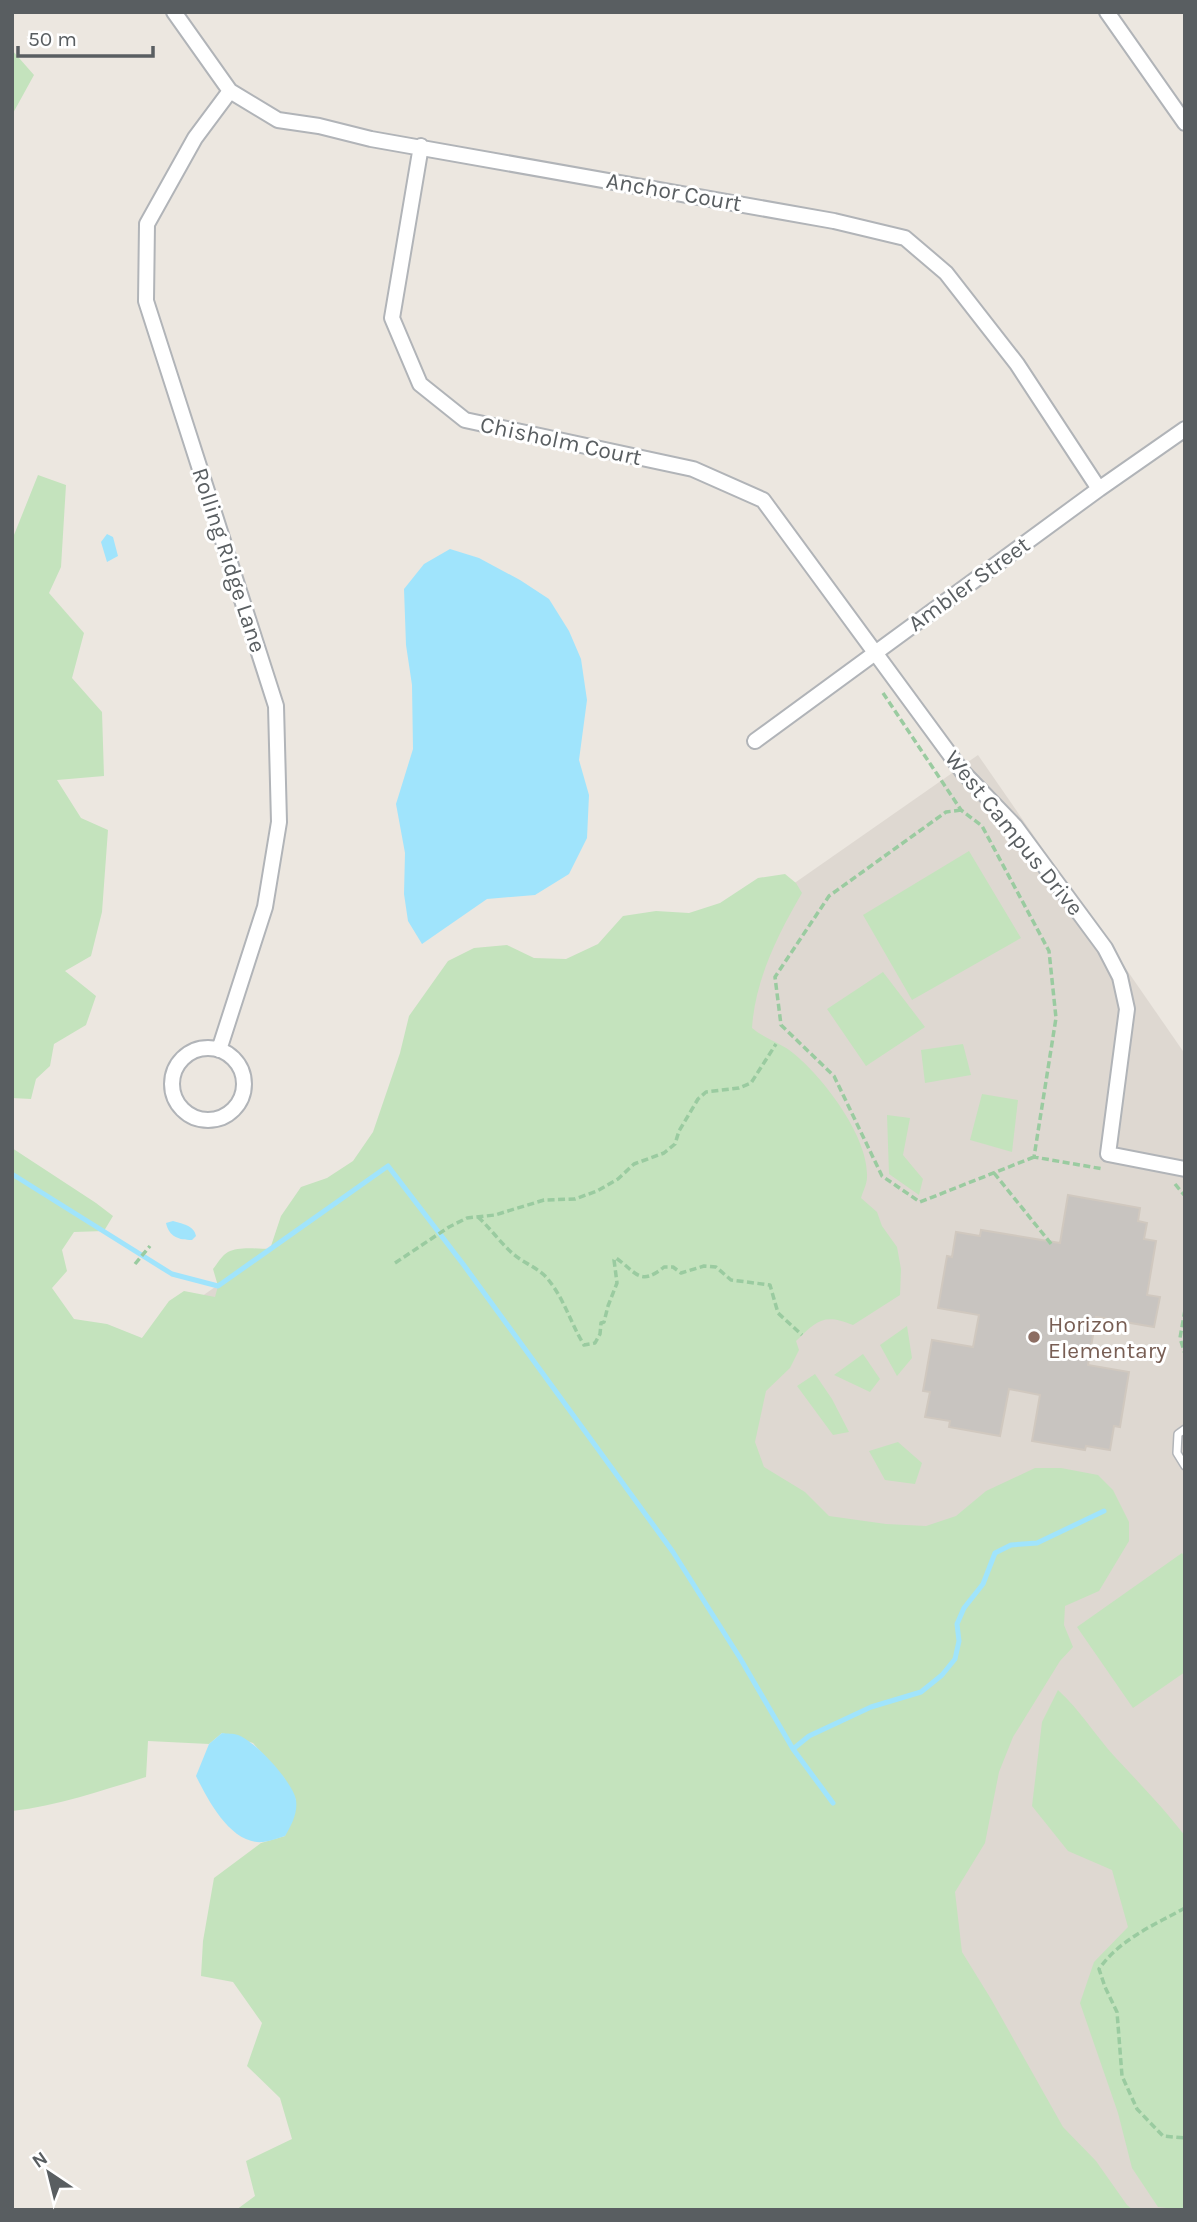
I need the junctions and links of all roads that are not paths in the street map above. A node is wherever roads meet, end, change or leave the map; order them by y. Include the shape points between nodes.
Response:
1 (174, 12) edge
2 (1107, 12) edge
3 (230, 91) junction
4 (1185, 123) edge
5 (421, 146) junction
6 (1185, 429) edge
7 (1099, 489) junction
8 (875, 654) junction
9 (755, 741) dead end
10 (219, 1050) junction
11 (1185, 1169) edge
12 (1185, 1429) edge
13 (1185, 1466) edge

1 - 3 street, Anchor Court
2 - 4 street
3 - 5 street, Anchor Court via 278,120
3 - 10 street, Rolling Ridge Lane via 195,138 147,224 146,301 276,706 279,821 267,895
5 - 7 street, Anchor Court via 905,238 946,273 1017,364
5 - 8 street, Chisholm Court via 392,318 420,384 465,420 693,469 763,500
6 - 7 street, Ambler Street
7 - 8 street, Ambler Street
8 - 9 street, Ambler Street
8 - 11 street, West Campus Drive via 962,771 1015,826 1105,948 1120,978 1127,1009 1108,1154
10 - 10 street via 195,1051 177,1066 172,1090 184,1111 194,1117 217,1119 242,1096 243,1073
12 - 13 lane via 1178,1434 1177,1453

